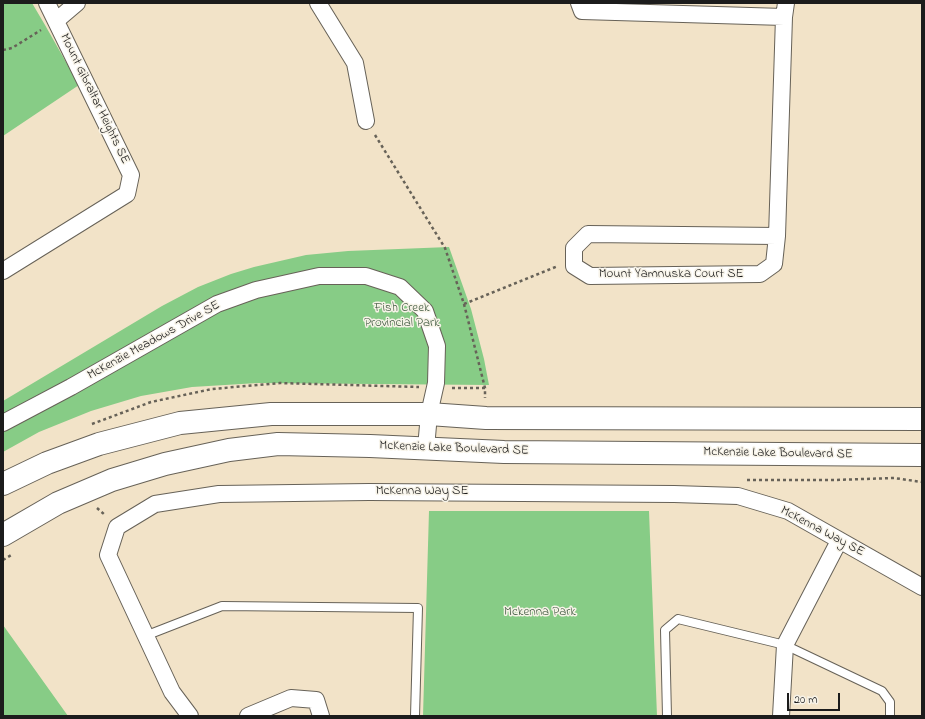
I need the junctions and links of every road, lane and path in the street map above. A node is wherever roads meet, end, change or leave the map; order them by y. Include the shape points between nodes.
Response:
1 (47, 3) edge
2 (77, 3) edge
3 (318, 3) edge
4 (579, 3) edge
5 (785, 10) edge
6 (52, 24) junction
7 (3, 50) edge
8 (366, 120) joint
9 (777, 236) junction
10 (574, 266) junction
11 (3, 271) edge
12 (464, 304) junction
13 (434, 387) junction
14 (485, 388) junction
15 (428, 414) junction
16 (486, 418) junction
17 (922, 419) edge
18 (3, 423) edge
19 (426, 448) junction
20 (922, 455) edge
21 (3, 484) edge
22 (3, 535) edge
23 (839, 541) junction
24 (922, 587) edge
25 (145, 636) junction
26 (785, 645) junction
27 (190, 716) edge
28 (248, 716) edge
29 (321, 716) edge
30 (415, 716) edge
31 (667, 716) edge
32 (781, 716) edge
33 (890, 716) edge

1 - 6 street, Mount Gibraltar Heights SE
2 - 6 street
3 - 8 street via 355,63
4 - 5 street via 582,11
5 - 9 street, Mount Yamnuska Court SE
6 - 7 path via 12,48
6 - 11 street, Mount Gibraltar Heights SE via 131,175 127,194
8 - 12 path via 445,248
9 - 10 street via 588,234 574,248
9 - 10 street, Mount Yamnuska Court SE via 774,264 760,274 590,276
10 - 12 path via 560,266
12 - 14 path
13 - 14 path
13 - 15 street, McKenzie Meadows Drive SE
13 - 18 street, McKenzie Meadows Drive SE via 437,346 425,311 400,287 366,276 319,276 256,290 217,304
14 - 16 path
15 - 16 main road
15 - 19 street, McKenzie Meadows Drive SE
15 - 21 main road via 271,414 180,423 100,444 47,463
16 - 17 main road
19 - 20 main road, McKenzie Lake Boulevard SE via 504,452
19 - 22 main road, McKenzie Lake Boulevard SE via 278,444 229,450 165,464 112,480 58,503
23 - 24 street, McKenna Way SE
23 - 25 street, McKenna Way SE via 788,511 738,496 369,492 219,494 155,504 117,527 108,555
23 - 26 street
25 - 27 street, McKenna Way SE via 172,692
25 - 30 lane via 222,606 418,608
26 - 31 lane via 678,619 665,630
26 - 32 street
26 - 33 lane via 882,691 890,702
28 - 29 street via 291,698 316,700

